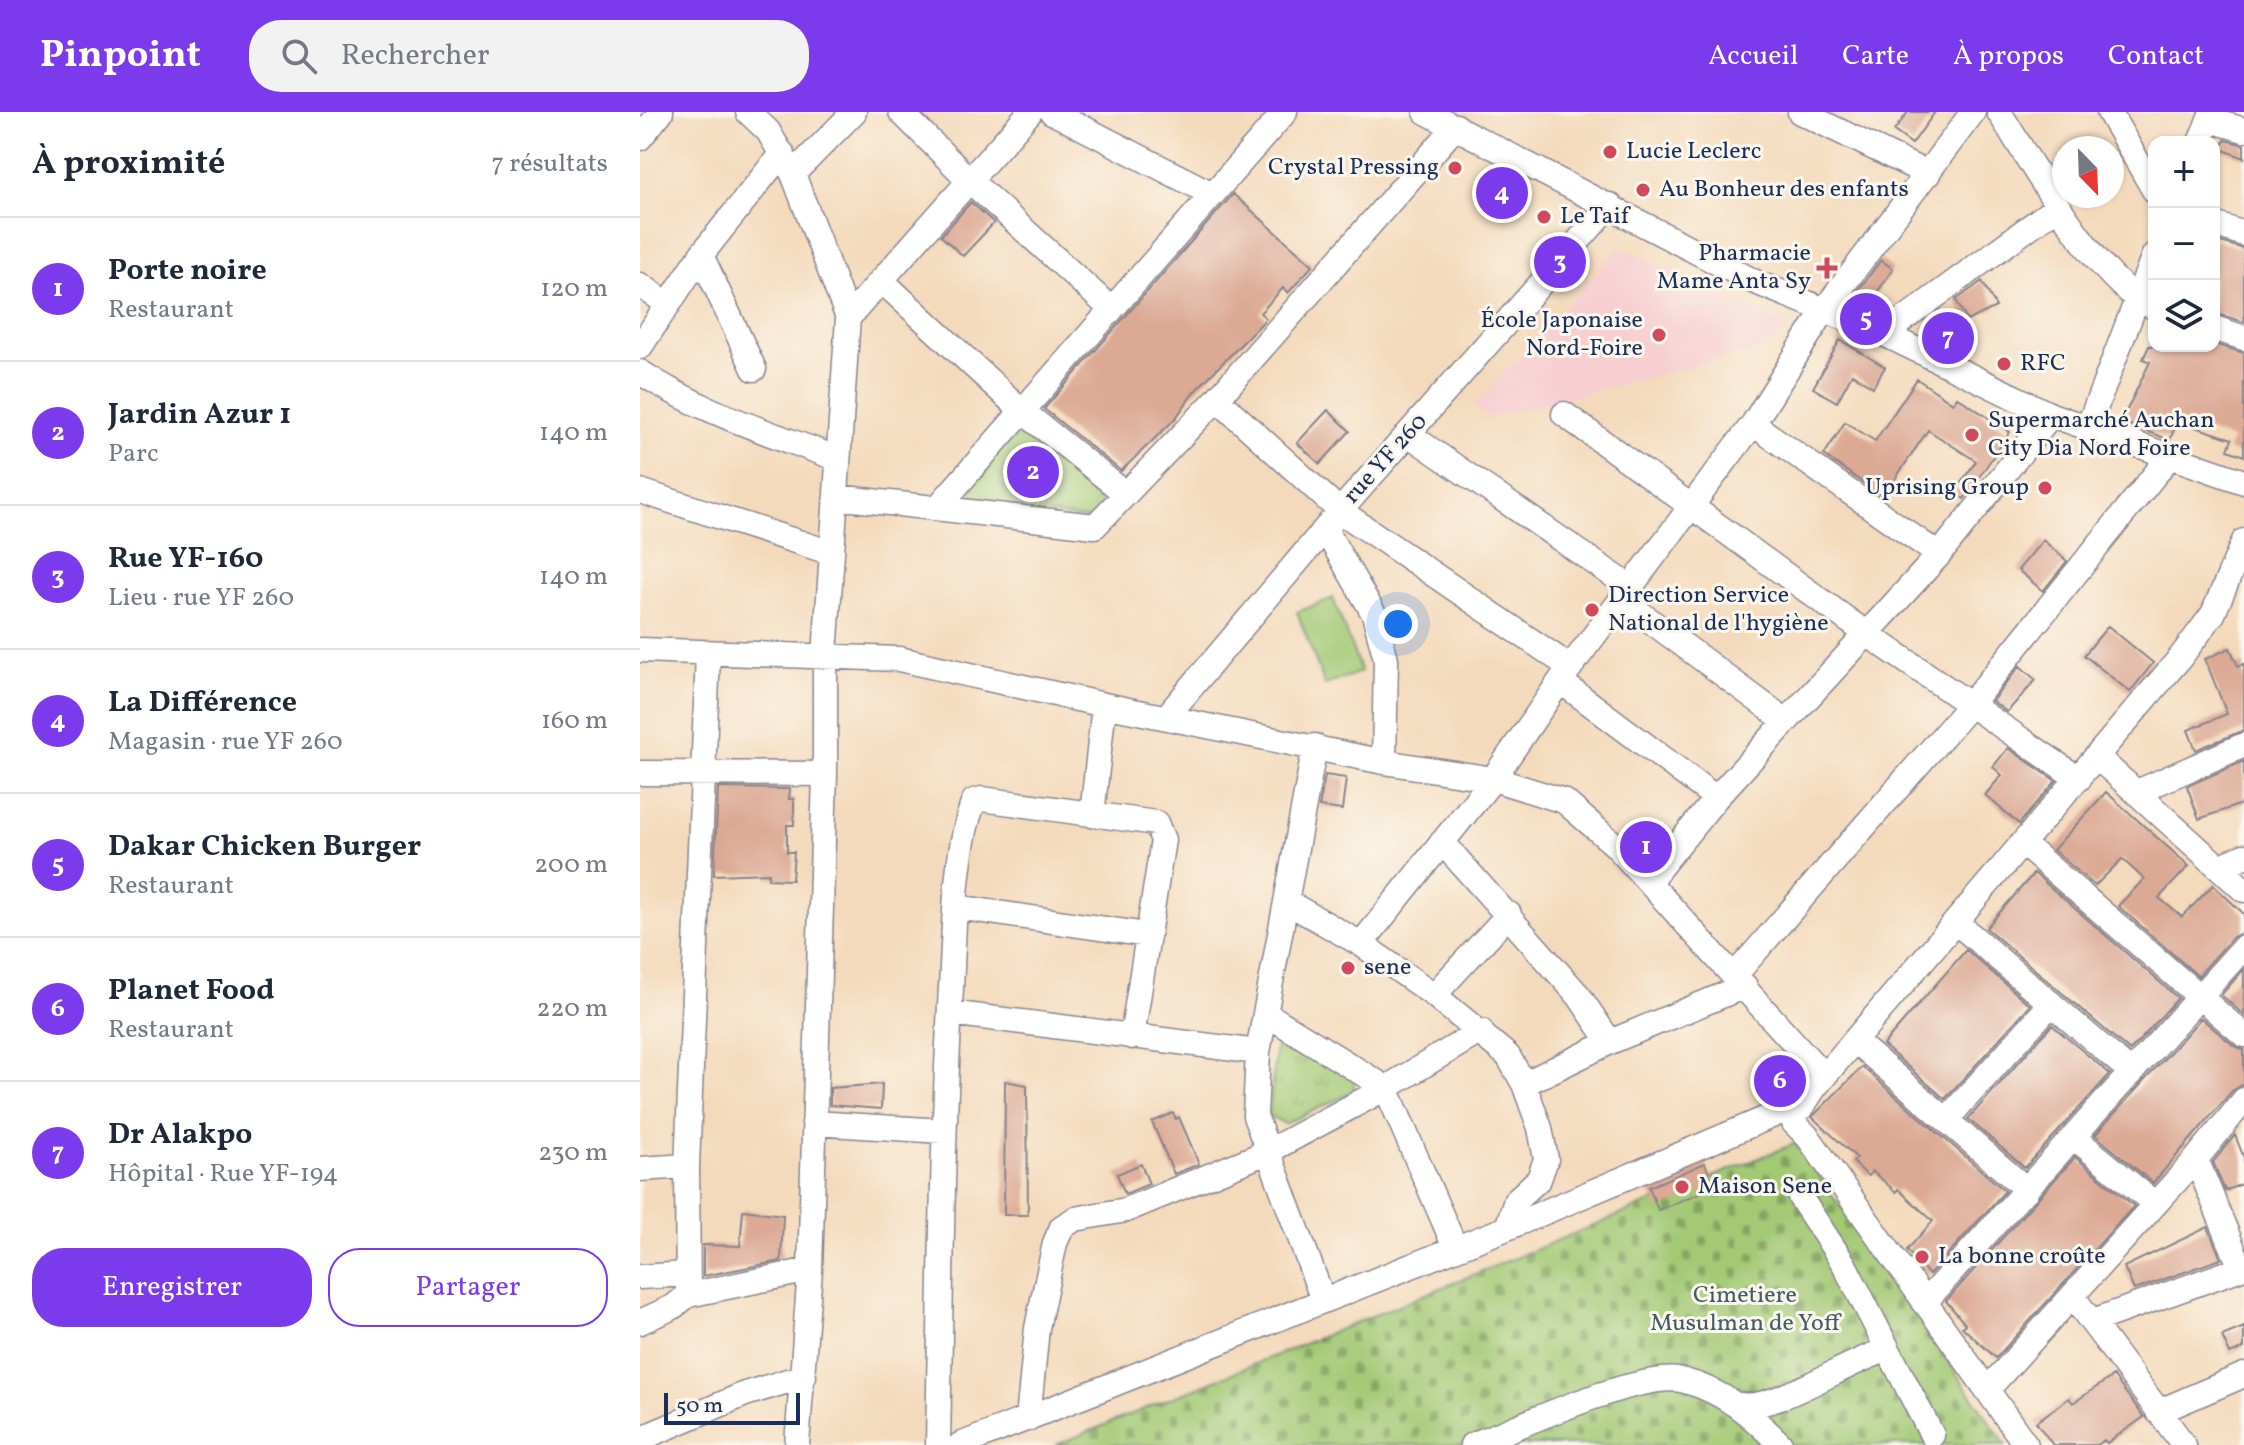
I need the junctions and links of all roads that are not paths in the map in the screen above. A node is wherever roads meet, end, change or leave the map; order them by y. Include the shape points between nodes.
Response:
1 (661, 112) edge
2 (748, 112) edge
3 (854, 112) edge
4 (901, 112) edge
5 (1030, 112) edge
6 (1052, 112) edge
7 (1285, 112) edge
8 (1973, 112) edge
9 (1999, 112) edge
10 (2109, 112) edge
11 (1815, 115) edge
12 (1440, 117) edge
13 (2207, 125) edge
14 (2244, 130) edge
15 (640, 138) edge
16 (787, 163) junction
17 (1928, 174) junction
18 (968, 179) junction
19 (2148, 180) edge
20 (1212, 194) junction
21 (2052, 196) edge
22 (1610, 205) junction
23 (2055, 208) edge
24 (2060, 208) edge
25 (2220, 226) edge
26 (2244, 234) edge
27 (701, 255) junction
28 (881, 280) junction
29 (2150, 280) edge
30 (640, 285) edge
31 (668, 304) junction
32 (2146, 304) edge
33 (1109, 307) junction
34 (1825, 309) junction
35 (848, 318) junction
36 (2220, 330) edge
37 (1884, 334) junction
38 (2244, 338) edge
39 (640, 347) edge
40 (754, 369) dead end
41 (640, 372) edge
42 (1217, 399) junction
43 (1021, 410) junction
44 (1564, 414) dead end
45 (2051, 415) junction
46 (1753, 424) junction
47 (2087, 430) junction
48 (1408, 434) junction
49 (2170, 456) junction
50 (838, 459) junction
51 (2244, 482) edge
52 (640, 491) edge
53 (1126, 494) junction
54 (836, 497) junction
55 (1691, 506) junction
56 (938, 507) junction
57 (1333, 521) junction
58 (2243, 547) edge
59 (832, 553) junction
60 (1939, 555) junction
61 (1626, 593) junction
62 (1867, 634) junction
63 (640, 650) edge
64 (708, 654) junction
65 (825, 655) junction
66 (1565, 674) junction
67 (1104, 705) junction
68 (1970, 705) junction
69 (1167, 716) junction
70 (1786, 721) junction
71 (2244, 745) edge
72 (1315, 746) junction
73 (2097, 757) junction
74 (1384, 762) junction
75 (640, 773) edge
76 (706, 773) junction
77 (825, 774) junction
78 (1493, 779) junction
79 (2079, 779) junction
80 (2137, 792) junction
81 (1716, 798) junction
82 (1092, 815) junction
83 (1442, 842) junction
84 (2023, 844) junction
85 (2244, 856) edge
86 (2219, 867) junction
87 (1649, 881) junction
88 (2244, 890) edge
89 (1287, 902) junction
90 (956, 907) junction
91 (1509, 914) junction
92 (1957, 923) junction
93 (1147, 935) junction
94 (1361, 944) junction
95 (2244, 947) edge
96 (1740, 981) junction
97 (1434, 995) junction
98 (2201, 998) junction
99 (2050, 1005) junction
100 (950, 1013) junction
101 (1265, 1013) junction
102 (1481, 1031) junction
103 (2244, 1035) edge
104 (1132, 1037) junction
105 (1855, 1041) junction
106 (1610, 1042) junction
107 (1258, 1052) junction
108 (2132, 1073) junction
109 (1524, 1084) junction
110 (1386, 1088) junction
111 (2244, 1100) edge
112 (1801, 1109) junction
113 (1947, 1119) junction
114 (814, 1123) junction
115 (943, 1131) junction
116 (2075, 1138) junction
117 (1267, 1152) junction
118 (2196, 1159) junction
119 (687, 1166) junction
120 (640, 1169) edge
121 (2027, 1190) junction
122 (1800, 1197) dead end
123 (2155, 1204) junction
124 (1507, 1228) junction
125 (1455, 1247) junction
126 (2243, 1267) edge
127 (810, 1270) junction
128 (640, 1277) edge
129 (687, 1284) junction
130 (2073, 1297) junction
131 (1323, 1300) junction
132 (1924, 1303) junction
133 (2093, 1321) junction
134 (640, 1322) edge
135 (1887, 1350) junction
136 (2244, 1375) edge
137 (804, 1376) junction
138 (1987, 1390) junction
139 (1741, 1405) junction
140 (2158, 1412) junction
141 (1028, 1419) junction
142 (1932, 1435) dead end
143 (640, 1439) edge
144 (797, 1445) edge
145 (938, 1445) edge
146 (960, 1445) edge
147 (1472, 1445) edge
148 (1781, 1445) edge
149 (2026, 1445) edge
150 (2184, 1445) edge

1 - 15 street
2 - 16 street via 768,131
3 - 16 street
4 - 18 street
5 - 18 street
6 - 20 street
7 - 20 street
8 - 17 street
9 - 21 street
10 - 19 street
11 - 17 street
12 - 22 street
12 - 42 street
13 - 14 street
16 - 27 street
16 - 35 street
17 - 34 street
18 - 28 street
18 - 33 street
20 - 33 street
22 - 34 street via 1753,281
22 - 48 street, rue YF 260
23 - 37 street
24 - 32 street
25 - 26 street
27 - 31 street
27 - 40 street
28 - 35 street
28 - 43 street
29 - 32 street
30 - 31 street
31 - 39 street
32 - 47 street
33 - 43 street
34 - 37 street
34 - 46 street
35 - 50 street
36 - 38 street
37 - 45 street
41 - 50 street via 708,410
42 - 53 street
42 - 57 street
43 - 53 street
43 - 56 street
44 - 55 street
45 - 47 street
45 - 60 street
46 - 55 street
46 - 60 street
47 - 49 street
48 - 57 street, rue YF 260
48 - 61 street
49 - 51 street
49 - 68 street
50 - 54 street
52 - 59 street
53 - 56 street via 1101,522 1088,528
54 - 56 street
54 - 59 street
55 - 61 street
55 - 62 street
57 - 66 street
57 - 69 street, rue YF 260
57 - 74 street via 1374,614 1386,659
58 - 73 street via 2213,614
59 - 65 street
60 - 62 street
61 - 66 street
61 - 70 street
62 - 68 street
62 - 70 street
63 - 64 street
64 - 65 street
64 - 76 street
65 - 67 street via 899,659
65 - 77 street
66 - 78 street
66 - 81 street
67 - 69 street
67 - 82 street
68 - 79 street
68 - 96 street
69 - 72 street
70 - 81 street
71 - 80 street
72 - 74 street
72 - 89 street
73 - 79 street
73 - 80 street
74 - 78 street
75 - 76 street
76 - 77 street
76 - 119 street
77 - 114 street
78 - 83 street
78 - 87 street via 1547,794 1579,810
79 - 84 street
80 - 86 street
81 - 87 street
82 - 90 street via 974,801
82 - 93 street via 1156,823 1162,829
83 - 91 street
83 - 94 street
84 - 92 street
84 - 98 street
85 - 86 street
86 - 88 street
87 - 96 street
89 - 94 street
89 - 101 street
90 - 93 street
90 - 100 street
91 - 97 street
91 - 106 street via 1579,996
92 - 99 street
92 - 105 street
93 - 104 street
94 - 97 street
95 - 98 street
96 - 106 street
96 - 112 street
97 - 102 street
98 - 103 street
98 - 108 street
99 - 108 street
99 - 113 street
100 - 104 street
100 - 115 street
101 - 107 street
101 - 110 street
102 - 109 street via 1508,1056
102 - 110 street
104 - 107 street
105 - 112 street
105 - 113 street
106 - 109 street
107 - 117 street via 1255,1116
108 - 116 street
109 - 124 street via 1546,1159 1539,1179 1516,1200
110 - 117 street
110 - 125 street
111 - 118 street
112 - 124 street
112 - 132 street
113 - 121 street
114 - 115 street
114 - 127 street
115 - 145 street
116 - 121 street
116 - 123 street
117 - 131 street
117 - 141 street via 1126,1210 1075,1219 1062,1227 1037,1328
118 - 123 street
118 - 126 street
119 - 120 street
119 - 129 street
121 - 132 street
122 - 135 street via 1844,1264
123 - 130 street
124 - 125 street
125 - 131 street
126 - 133 street
127 - 129 street
127 - 137 street
128 - 129 street
129 - 134 street via 673,1307
130 - 133 street
130 - 138 street
131 - 141 street
132 - 138 street
133 - 140 street
135 - 139 street via 1852,1361 1764,1405
135 - 142 street
136 - 140 street
137 - 143 street via 745,1394
137 - 144 street
138 - 149 street
139 - 147 street via 1682,1380 1632,1385
139 - 148 street
140 - 150 street
141 - 146 street

